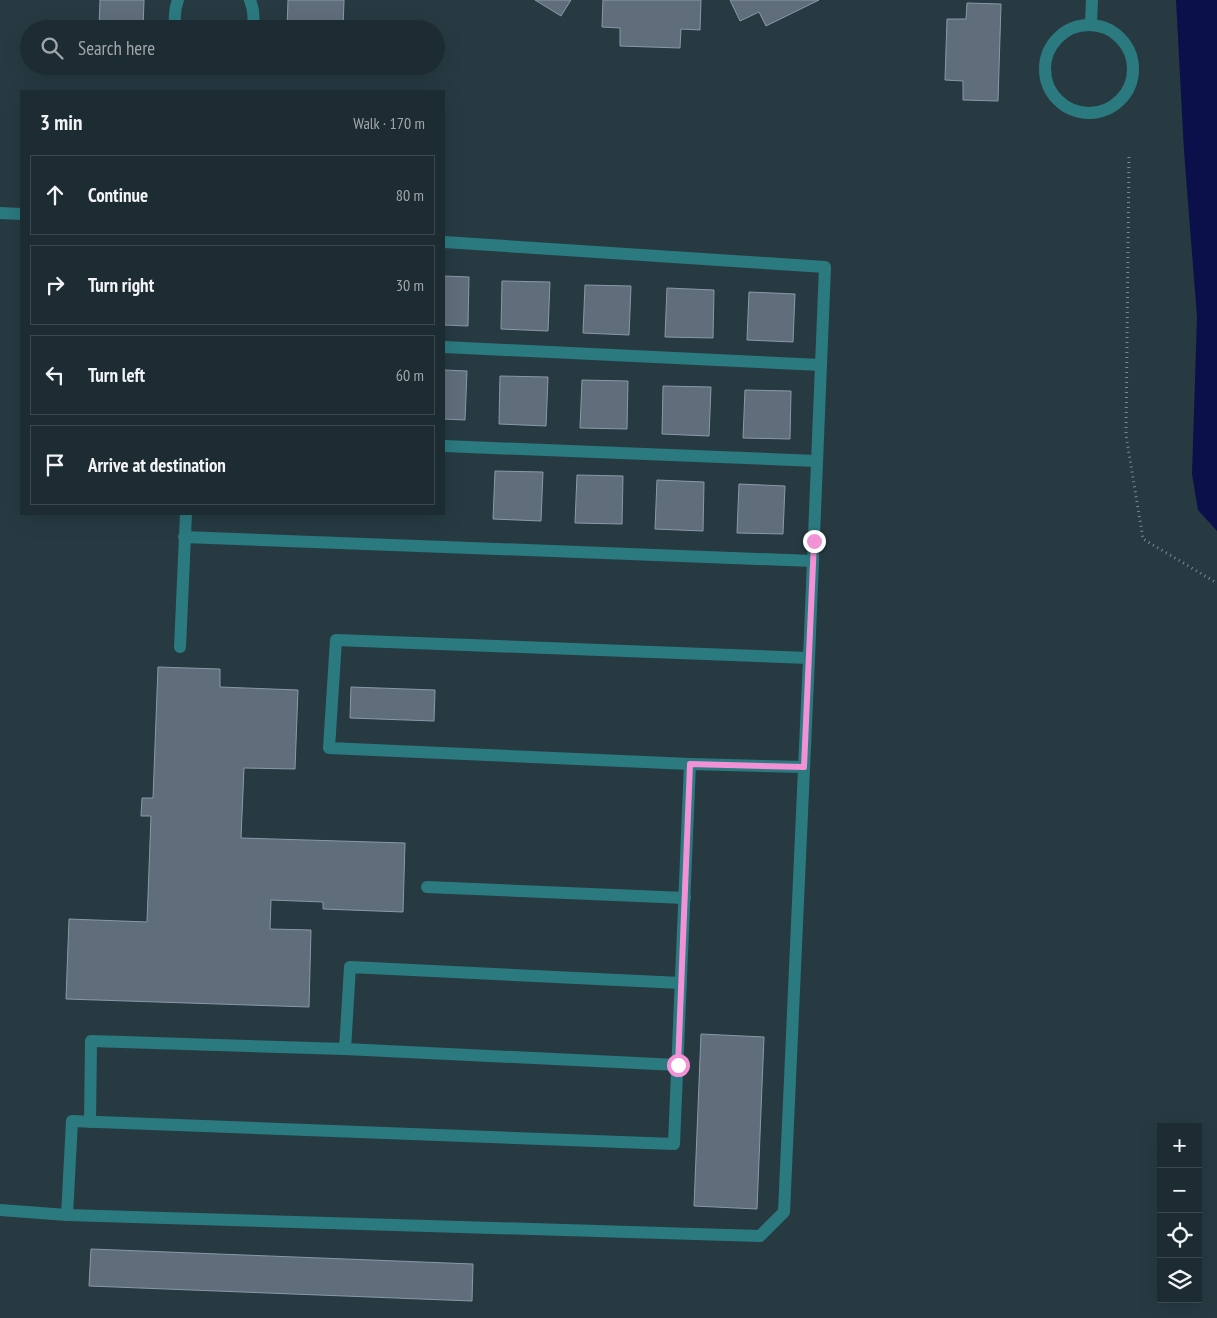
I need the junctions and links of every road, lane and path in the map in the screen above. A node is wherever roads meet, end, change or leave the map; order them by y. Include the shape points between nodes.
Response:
1 (178, 0) edge
2 (250, 0) edge
3 (1092, 0) edge
4 (174, 20) edge
5 (254, 20) edge
6 (1091, 24) junction
7 (1129, 157) dead end
8 (0, 213) edge
9 (20, 214) edge
10 (445, 242) edge
11 (445, 347) edge
12 (821, 365) junction
13 (445, 446) edge
14 (817, 461) junction
15 (186, 515) edge
16 (184, 537) junction
17 (813, 561) junction
18 (1217, 583) edge
19 (180, 647) dead end
20 (809, 658) junction
21 (690, 764) junction
22 (804, 767) junction
23 (427, 887) dead end
24 (685, 898) junction
25 (681, 984) junction
26 (345, 1049) junction
27 (678, 1065) junction
28 (90, 1122) junction
29 (0, 1210) edge
30 (67, 1215) junction

1 - 4 street
2 - 5 street
3 - 6 street
6 - 6 street via 1062,32 1045,56 1044,72 1056,99 1081,113 1096,113 1110,108 1129,88 1133,73 1132,59 1118,34
7 - 18 path via 1126,435 1143,539
8 - 9 street
10 - 12 street via 825,267
11 - 12 street
12 - 14 street
13 - 14 street
14 - 17 street
15 - 16 street
16 - 17 street
16 - 19 street
17 - 20 street
20 - 21 street via 336,640 329,748
20 - 22 street
21 - 22 street
21 - 24 street
22 - 30 street via 784,1212 760,1236
23 - 24 street
24 - 25 street
25 - 26 street via 350,967
25 - 27 street
26 - 27 street
26 - 28 street via 91,1041
27 - 28 street via 674,1144
28 - 30 street via 72,1121
29 - 30 street

